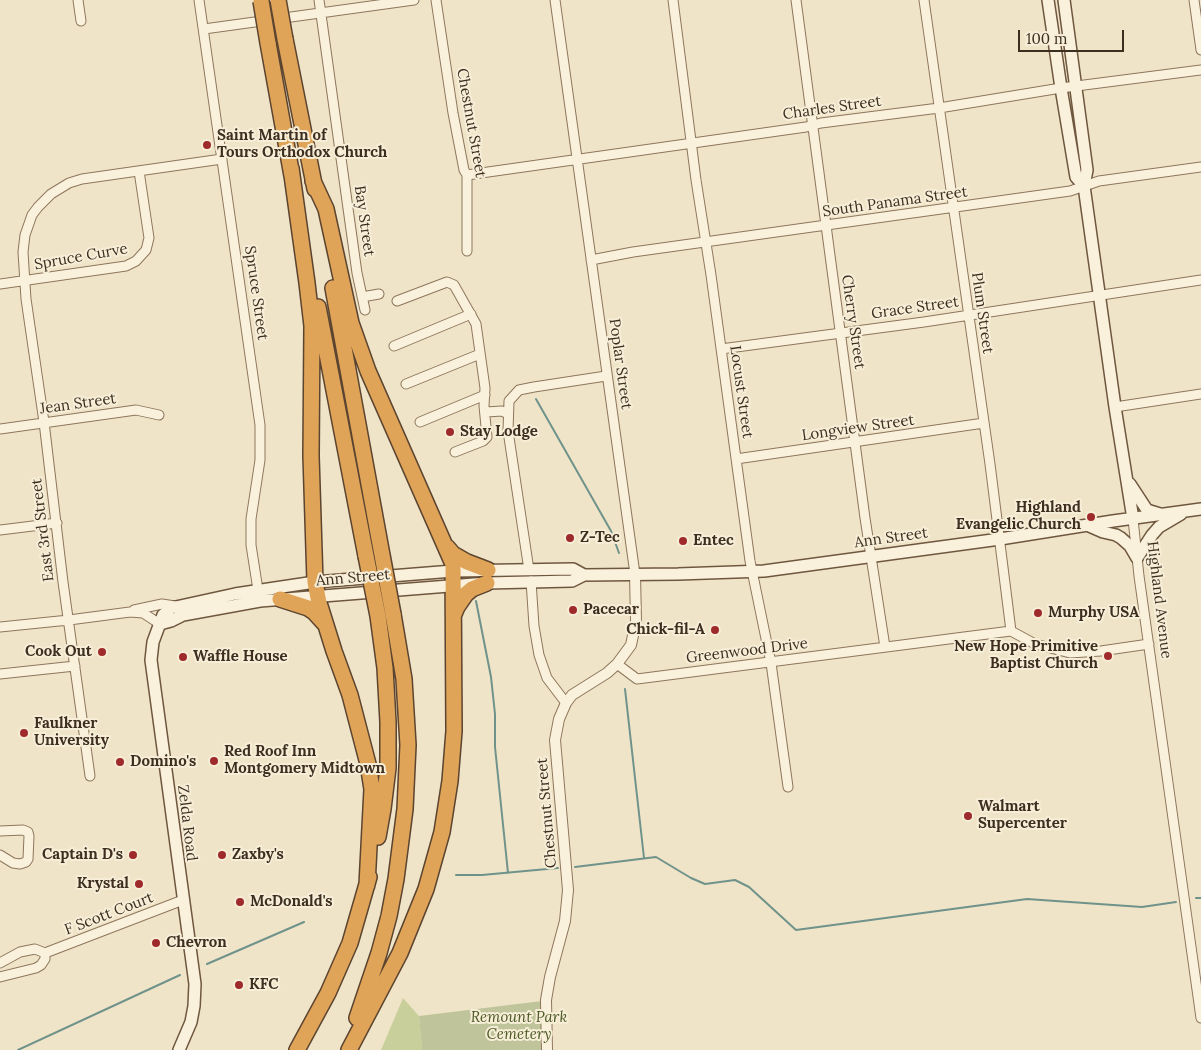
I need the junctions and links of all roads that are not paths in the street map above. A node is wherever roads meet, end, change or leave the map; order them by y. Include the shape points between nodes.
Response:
1 (78, 0) edge
2 (199, 0) edge
3 (261, 0) edge
4 (278, 0) edge
5 (318, 0) edge
6 (414, 0) edge
7 (436, 0) edge
8 (555, 0) edge
9 (673, 0) edge
10 (796, 0) edge
11 (924, 0) edge
12 (1048, 0) edge
13 (1064, 0) edge
14 (1194, 0) edge
15 (320, 13) junction
16 (81, 21) dead end
17 (204, 29) junction
18 (1201, 50) edge
19 (1201, 70) edge
20 (1076, 86) junction
21 (1061, 88) junction
22 (939, 108) junction
23 (813, 125) junction
24 (691, 142) junction
25 (577, 158) junction
26 (222, 159) junction
27 (1201, 166) edge
28 (291, 168) junction
29 (139, 171) junction
30 (467, 174) junction
31 (313, 181) junction
32 (1084, 186) junction
33 (953, 208) junction
34 (826, 225) junction
35 (706, 242) junction
36 (467, 251) dead end
37 (591, 260) junction
38 (1201, 280) edge
39 (25, 281) junction
40 (0, 284) edge
41 (379, 294) dead end
42 (1099, 295) junction
43 (362, 298) junction
44 (397, 301) dead end
45 (365, 310) dead end
46 (471, 314) junction
47 (968, 315) junction
48 (841, 333) junction
49 (394, 346) dead end
50 (721, 350) junction
51 (480, 354) junction
52 (606, 376) junction
53 (406, 384) dead end
54 (1201, 394) edge
55 (485, 395) junction
56 (1115, 407) junction
57 (486, 412) junction
58 (508, 414) junction
59 (159, 415) dead end
60 (44, 422) junction
61 (420, 422) dead end
62 (984, 423) junction
63 (0, 429) edge
64 (855, 442) junction
65 (455, 452) dead end
66 (736, 459) junction
67 (1126, 477) junction
68 (1201, 509) edge
69 (1187, 511) junction
70 (1162, 514) junction
71 (1133, 519) junction
72 (57, 523) junction
73 (1087, 525) junction
74 (0, 530) edge
75 (1000, 539) junction
76 (444, 542) junction
77 (871, 556) junction
78 (1138, 558) junction
79 (752, 572) junction
80 (635, 574) junction
81 (488, 576) junction
82 (530, 576) junction
83 (453, 578) junction
84 (316, 589) junction
85 (258, 590) junction
86 (280, 600) junction
87 (175, 606) junction
88 (128, 612) junction
89 (453, 618) junction
90 (69, 620) junction
91 (160, 624) junction
92 (326, 626) junction
93 (0, 627) edge
94 (1011, 631) junction
95 (1149, 644) junction
96 (885, 647) junction
97 (771, 663) junction
98 (617, 664) junction
99 (75, 666) junction
100 (0, 674) edge
101 (566, 703) junction
102 (90, 776) dead end
103 (788, 787) dead end
104 (0, 831) edge
105 (0, 855) edge
106 (367, 885) junction
107 (183, 900) junction
108 (45, 953) junction
109 (0, 963) edge
110 (0, 977) edge
111 (1201, 1018) edge
112 (179, 1050) edge
113 (297, 1050) edge
114 (344, 1050) edge
115 (349, 1050) edge
116 (547, 1050) edge

1 - 16 street
2 - 17 street, Spruce Street
3 - 28 highway, bridge
4 - 31 highway, bridge
5 - 15 street, Bay Street
6 - 15 street
7 - 30 street, Chestnut Street via 453,113
8 - 25 street, Poplar Street
9 - 24 street, Locust Street
10 - 23 street, Cherry Street
11 - 22 street, Plum Street
12 - 21 main road, Highland Avenue
13 - 20 main road, Highland Avenue
14 - 18 street
15 - 17 street
15 - 43 street, Bay Street
17 - 26 street, Spruce Street
19 - 20 street, Charles Street
20 - 21 street, Charles Street
20 - 32 main road, Highland Avenue via 1088,170
21 - 22 street, Charles Street
21 - 32 main road, Highland Avenue via 1076,178
22 - 23 street, Charles Street
22 - 33 street, Plum Street
23 - 24 street, Charles Street
23 - 34 street, Cherry Street
24 - 25 street, Charles Street
24 - 35 street, Locust Street
25 - 30 street, Charles Street
25 - 37 street, Poplar Street
26 - 29 street, Spruce Curve
26 - 85 street, Spruce Street via 260,425 260,460 251,538
27 - 32 street, South Panama Street
28 - 84 highway via 312,326 311,448
28 - 106 highway, bridge via 378,616 385,668 388,768
29 - 39 street, Spruce Curve via 74,181 44,199 32,215 25,235
29 - 39 street, Spruce Curve via 149,238 146,250 136,261 126,266
30 - 36 street, Chestnut Street
31 - 76 highway via 326,209 351,323 368,371
31 - 114 highway, bridge via 404,678 408,745 401,848 389,916 360,1012
32 - 33 street, South Panama Street via 1070,191
32 - 42 main road, Highland Avenue
33 - 34 street, South Panama Street
33 - 47 street, Plum Street
34 - 35 street, South Panama Street
34 - 48 street, Cherry Street
35 - 37 street, South Panama Street
35 - 50 street, Locust Street
37 - 52 street, Poplar Street
38 - 42 street, Grace Street
39 - 40 street, Spruce Curve
39 - 60 street, East 3rd Street
41 - 43 street
42 - 47 street, Grace Street
42 - 56 main road, Highland Avenue
43 - 45 street, Bay Street
44 - 46 street via 447,282 454,285
46 - 49 street
46 - 51 street via 476,324
47 - 48 street, Grace Street
47 - 62 street, Plum Street
48 - 50 street, Grace Street
48 - 64 street, Cherry Street
50 - 66 street, Locust Street
51 - 53 street
51 - 55 street
52 - 58 street via 519,390 509,401
52 - 80 street, Poplar Street
54 - 56 street
55 - 57 street
55 - 61 street
56 - 67 main road, Highland Avenue
57 - 58 street
57 - 65 street via 487,437
58 - 82 street
59 - 60 street, Jean Street via 136,410
60 - 63 street, Jean Street
60 - 72 street, East 3rd Street
62 - 64 street, Longview Street
62 - 75 street, Plum Street
64 - 66 street, Longview Street
64 - 77 street, Cherry Street
66 - 79 street, Locust Street
67 - 70 main road via 1147,510
67 - 71 main road, Highland Avenue
68 - 69 main road, Ann Street
69 - 70 main road, Ann Street
69 - 78 main road via 1159,527
70 - 71 main road, Ann Street
71 - 73 main road, Ann Street
71 - 78 street, Highland Avenue
72 - 74 street
72 - 90 street, East 3rd Street
73 - 75 main road, Ann Street
73 - 78 main road via 1116,534
75 - 77 main road, Ann Street
75 - 94 street, Plum Street
76 - 81 highway via 453,554
76 - 83 highway via 453,564
77 - 79 main road, Ann Street
77 - 96 street, Cherry Street
78 - 95 street, Highland Avenue
79 - 80 main road, Ann Street
79 - 97 street, Locust Street
80 - 82 main road, Ann Street via 584,574 573,569
80 - 98 street, Poplar Street via 636,622 631,644
81 - 82 main road, Ann Street
81 - 83 main road, Ann Street
81 - 89 highway via 466,594
82 - 101 street via 539,655 547,678
83 - 84 main road, Ann Street
83 - 89 highway
84 - 85 main road, Ann Street
84 - 86 main road, Ann Street
84 - 92 highway
85 - 87 main road, Ann Street
86 - 91 main road, Ann Street via 205,610
86 - 92 highway via 314,612
87 - 88 street, Ann Street via 162,604
87 - 91 main road, Zelda Road via 163,615
88 - 90 street, Ann Street
88 - 91 street, Ann Street via 143,613
89 - 115 highway via 454,731 442,832 426,889 400,953
90 - 93 street, Ann Street
90 - 99 street, East 3rd Street
91 - 107 main road, Zelda Road via 151,660
92 - 106 highway via 350,695 372,789
94 - 95 street via 1035,644 1070,653
94 - 96 street, Greenwood Drive
95 - 111 street, Highland Avenue
96 - 97 street, Greenwood Drive
97 - 98 street, Greenwood Drive via 637,678
97 - 103 street, Locust Street
98 - 101 street, Poplar Street via 572,695
99 - 100 street
99 - 102 street, East 3rd Street
101 - 116 street, Chestnut Street via 555,740 568,899 546,1000
104 - 105 street via 26,831 29,844 28,859 24,863 13,862
106 - 113 highway via 350,943
107 - 108 street, F Scott Court
107 - 112 main road, Zelda Road via 195,996 191,1022
108 - 109 street, F Scott Court via 35,949
108 - 110 street, F Scott Court via 45,959 36,968

